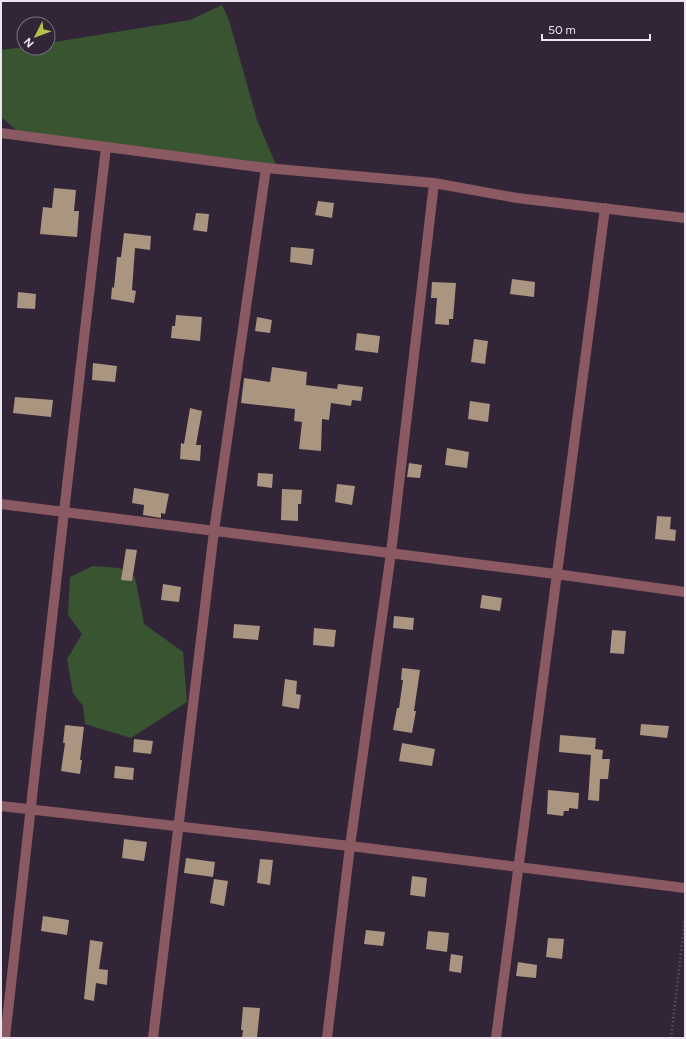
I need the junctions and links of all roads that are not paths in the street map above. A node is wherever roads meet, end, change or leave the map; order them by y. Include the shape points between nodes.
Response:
1 (1, 133) edge
2 (106, 147) junction
3 (266, 168) junction
4 (434, 183) junction
5 (604, 208) junction
6 (685, 218) edge
7 (1, 504) edge
8 (64, 512) junction
9 (214, 531) junction
10 (391, 553) junction
11 (556, 574) junction
12 (685, 592) edge
13 (1, 806) edge
14 (31, 809) junction
15 (178, 826) junction
16 (350, 846) junction
17 (518, 868) junction
18 (685, 888) edge
19 (6, 1038) edge
20 (153, 1038) edge
21 (327, 1038) edge
22 (496, 1038) edge

1 - 2 street
2 - 3 street
2 - 8 street
3 - 4 street
3 - 9 street
4 - 5 street via 517,198
4 - 10 street
5 - 6 street
5 - 11 street
7 - 8 street
8 - 9 street
8 - 14 street
9 - 10 street
9 - 15 street
10 - 11 street
10 - 16 street
11 - 12 street
11 - 17 street
13 - 14 street
14 - 15 street
14 - 19 street
15 - 16 street
15 - 20 street
16 - 17 street
16 - 21 street
17 - 18 street
17 - 22 street

